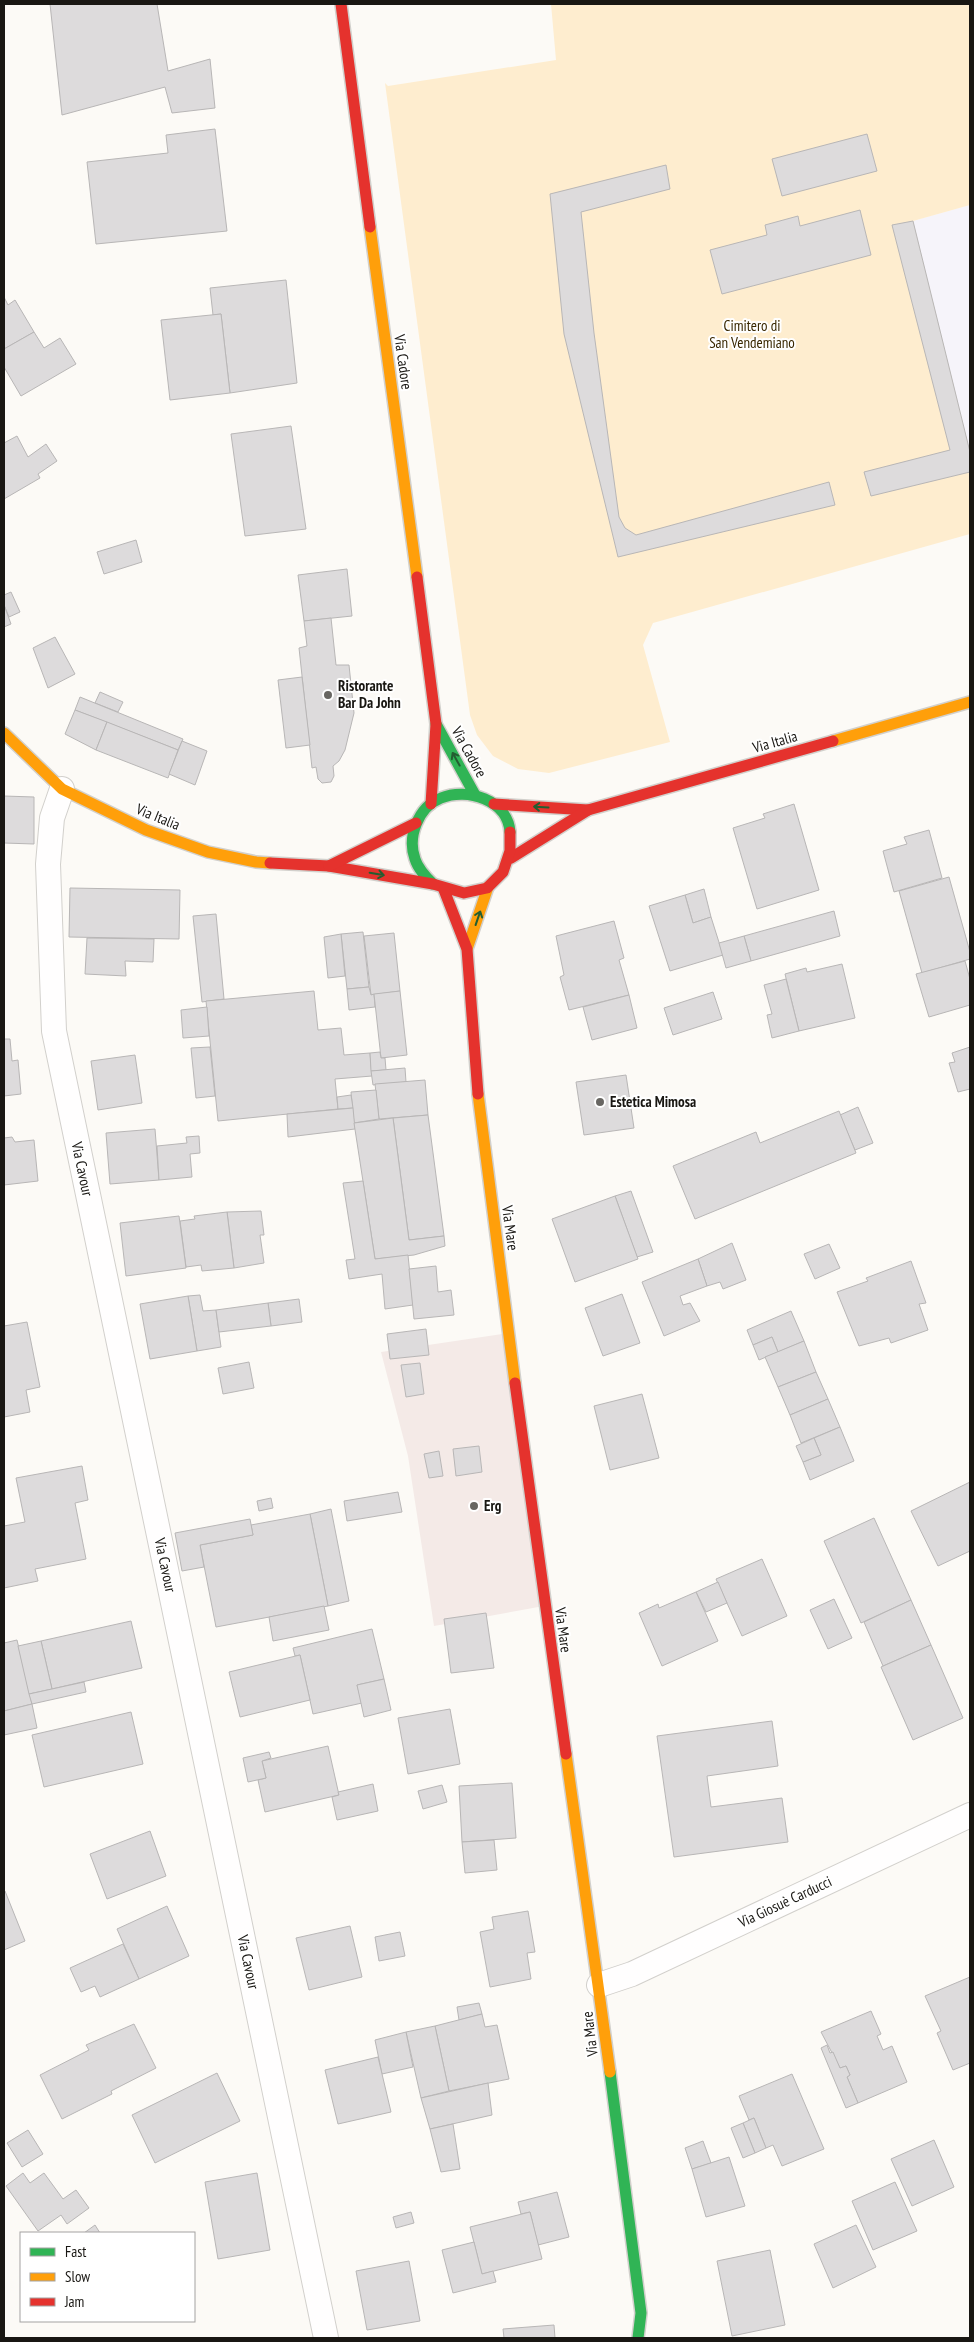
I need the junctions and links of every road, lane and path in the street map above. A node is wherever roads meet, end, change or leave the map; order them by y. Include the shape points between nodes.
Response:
1 (341, 4) edge
2 (970, 702) edge
3 (436, 724) junction
4 (7, 741) edge
5 (62, 789) junction
6 (475, 794) junction
7 (431, 804) junction
8 (494, 804) junction
9 (588, 810) junction
10 (416, 823) junction
11 (511, 858) junction
12 (329, 866) junction
13 (433, 884) junction
14 (488, 887) junction
15 (444, 890) junction
16 (467, 949) junction
17 (970, 1815) edge
18 (599, 1985) junction
19 (640, 2313) junction
20 (649, 2330) dead end
21 (326, 2338) edge
22 (638, 2338) edge

1 - 3 main road, Via Cadore
2 - 9 main road, Via Italia
6 -> 3 main road, Via Cadore
3 - 7 main road, Via Cadore
4 - 5 main road, Via Italia
5 - 12 main road, Via Italia via 146,830 208,852 256,862
5 - 21 street, Via Cavour via 52,818 48,864 54,1031
6 - 7 main road, Via Cadore via 452,794
6 - 8 main road, Via Cadore
7 - 10 main road, Via Cadore
9 -> 8 main road, Via Italia
8 - 11 main road, Via Cadore via 511,828
9 - 11 main road, Via Italia
10 - 12 main road, Via Italia
10 - 13 main road via 412,840 414,857 421,872
11 - 14 main road via 502,874
12 -> 13 main road, Via Italia
13 - 15 main road
14 - 15 main road via 459,894
16 -> 14 main road, Via Mare
15 - 16 main road, Via Mare
16 - 18 main road, Via Mare via 479,1111 544,1606
17 - 18 street, Via Giosuè Carducci via 632,1974
18 - 19 main road, Via Mare
19 - 20 main road, Via Mare
19 - 22 main road, Via Mare

